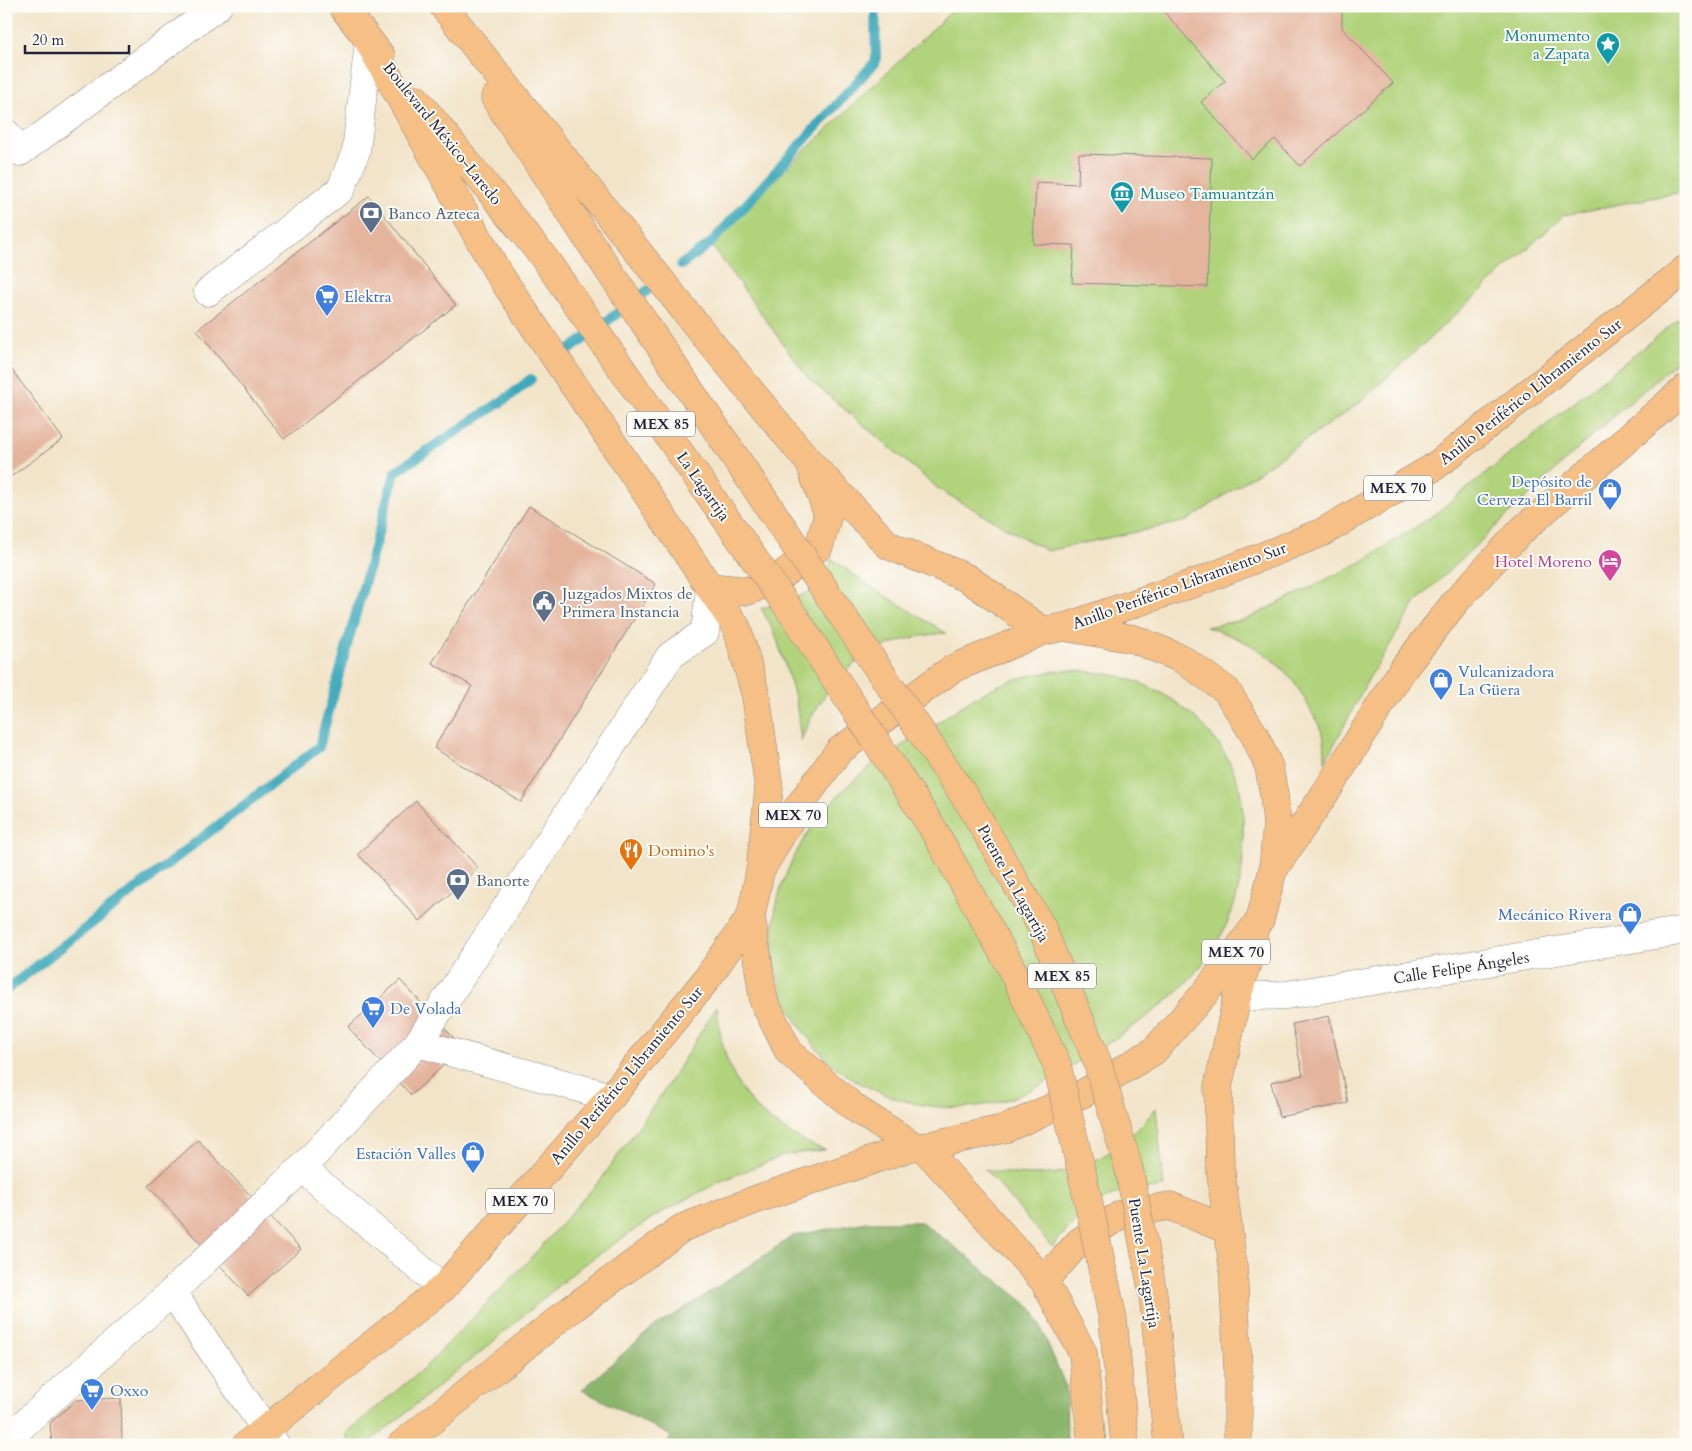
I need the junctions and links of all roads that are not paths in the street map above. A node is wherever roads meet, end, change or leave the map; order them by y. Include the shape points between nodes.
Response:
1 (218, 6) edge
2 (342, 6) edge
3 (431, 6) edge
4 (443, 6) edge
5 (369, 42) junction
6 (6, 133) edge
7 (545, 259) joint
8 (1686, 269) edge
9 (208, 292) dead end
10 (1686, 388) edge
11 (809, 462) junction
12 (710, 587) junction
13 (1054, 629) junction
14 (1273, 870) junction
15 (760, 871) junction
16 (751, 916) junction
17 (1260, 920) junction
18 (1686, 930) edge
19 (1237, 997) junction
20 (418, 1043) junction
21 (611, 1097) junction
22 (919, 1147) junction
23 (302, 1168) junction
24 (1228, 1230) junction
25 (1044, 1281) junction
26 (444, 1288) junction
27 (172, 1292) junction
28 (6, 1440) edge
29 (262, 1440) edge
30 (401, 1445) edge
31 (1092, 1445) edge
32 (1125, 1445) edge
33 (1168, 1445) edge
34 (1238, 1445) edge

1 - 6 street via 20,152
2 - 5 main road, Boulevard México-Laredo / MEX 85
3 - 33 main road, Puente La Lagartija / MEX 85, bridge via 971,806 1041,926 1097,1060 1129,1169 1153,1294
4 - 11 main road via 688,316
5 - 7 main road, Boulevard México-Laredo / MEX 85
5 - 9 street via 356,151 341,189
5 - 12 main road via 497,272
7 - 32 main road, La Lagartija / MEX 85, bridge via 776,589 932,827 1012,968 1057,1065 1113,1320
8 - 13 main road, Anillo Periférico Libramiento Sur / MEX 70 via 1434,467 1324,532 1203,580
10 - 14 main road, Anillo Periférico Libramiento Sur / MEX 70 via 1521,531 1456,601 1403,669
11 - 12 main road via 828,514 819,547 778,578 748,591
11 - 13 main road via 888,545 967,578
12 - 15 main road via 737,628 756,696 769,789
12 - 20 street via 705,632 670,656
13 - 14 main road, Anillo Periférico Libramiento Sur / MEX 70 via 1134,639 1182,658 1226,690 1255,736 1268,767 1277,824
13 - 15 main road, Anillo Periférico Libramiento Sur / MEX 70 via 952,669 839,752 796,810
14 - 17 main road, Anillo Periférico Libramiento Sur / MEX 70
15 - 16 main road, Anillo Periférico Libramiento Sur / MEX 70
16 - 21 main road, Anillo Periférico Libramiento Sur / MEX 70 via 706,980
16 - 22 main road, Anillo Periférico Libramiento Sur / MEX 70 via 764,1002 788,1052 856,1108
17 - 19 main road
17 - 22 main road, Anillo Periférico Libramiento Sur / MEX 70 via 1206,992 1154,1051 1084,1093 1007,1128
18 - 19 street, Calle Felipe Ángeles via 1286,995
19 - 24 main road via 1218,1087 1220,1166
20 - 21 street
20 - 23 street
21 - 26 main road, Anillo Periférico Libramiento Sur / MEX 70
22 - 25 main road
22 - 30 main road, Anillo Periférico Libramiento Sur / MEX 70 via 760,1198 682,1228 569,1311
23 - 26 street
23 - 27 street
24 - 25 main road via 1170,1206 1122,1214 1078,1242
24 - 34 main road via 1238,1370
25 - 31 main road via 1083,1353
26 - 29 main road, Anillo Periférico Libramiento Sur / MEX 70
27 - 28 street
27 - 29 street

